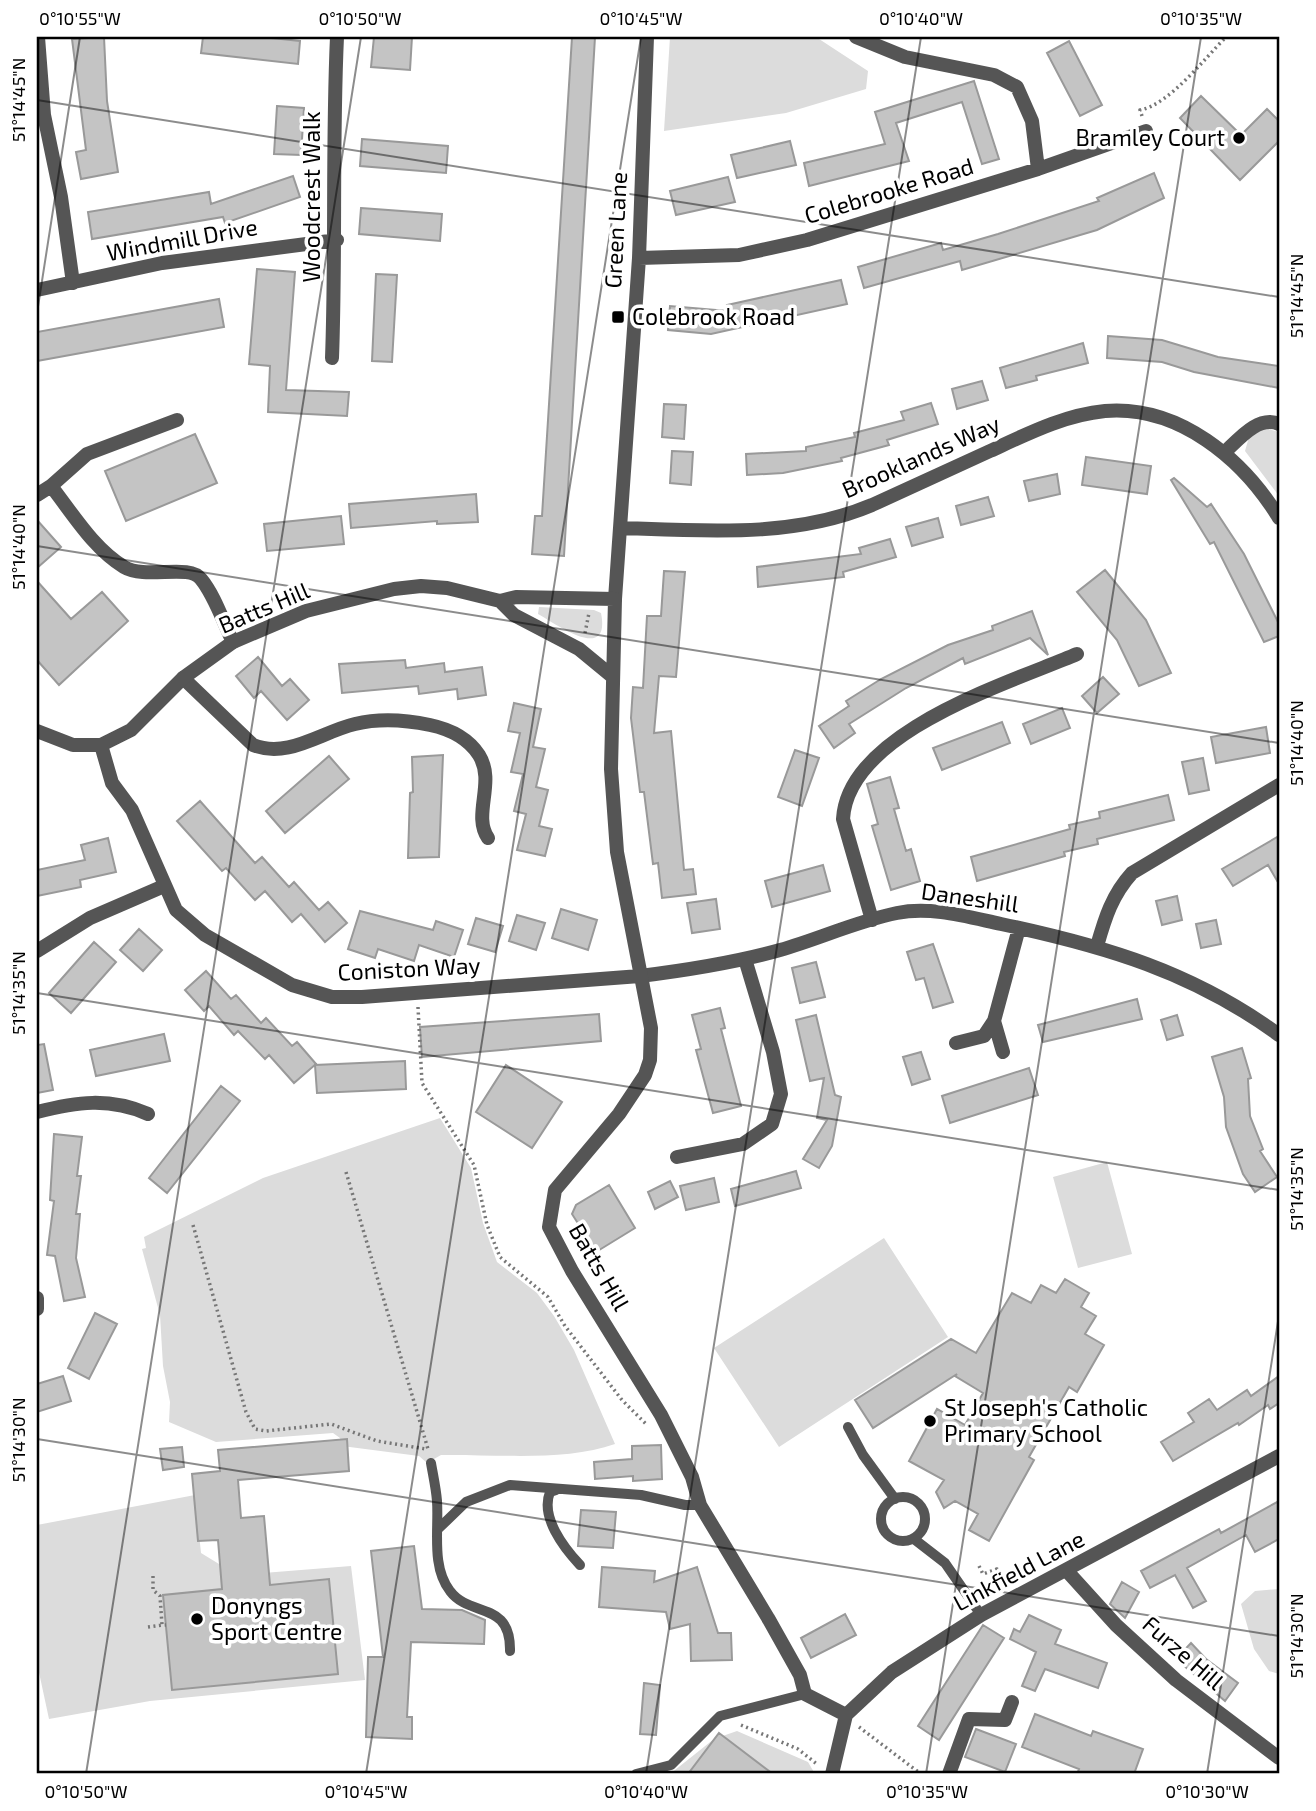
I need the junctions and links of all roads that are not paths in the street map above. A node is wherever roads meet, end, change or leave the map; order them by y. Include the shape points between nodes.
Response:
1 (38, 37) edge
2 (337, 37) edge
3 (647, 37) edge
4 (856, 37) edge
5 (40, 116) edge
6 (1146, 131) road end
7 (1038, 169) junction
8 (337, 240) junction
9 (639, 258) junction
10 (73, 283) junction
11 (37, 290) edge
12 (332, 358) dead end
13 (177, 420) dead end
14 (1279, 424) edge
15 (1224, 453) junction
16 (51, 486) junction
17 (37, 495) edge
18 (1279, 517) edge
19 (622, 528) junction
20 (621, 551) joint
21 (615, 600) junction
22 (500, 601) junction
23 (233, 642) junction
24 (1077, 654) dead end
25 (613, 677) junction
26 (183, 678) junction
27 (37, 731) edge
28 (101, 745) junction
29 (1279, 785) edge
30 (488, 838) dead end
31 (164, 886) junction
32 (872, 920) junction
33 (1019, 928) junction
34 (1097, 946) junction
35 (37, 951) edge
36 (745, 959) junction
37 (640, 976) junction
38 (994, 1021) junction
39 (1279, 1035) edge
40 (956, 1043) dead end
41 (1003, 1052) dead end
42 (37, 1112) edge
43 (148, 1114) dead end
44 (677, 1157) dead end
45 (37, 1298) edge
46 (37, 1308) edge
47 (848, 1427) dead end
48 (1279, 1456) edge
49 (431, 1463) road end
50 (556, 1490) junction
51 (895, 1499) junction
52 (700, 1505) junction
53 (438, 1529) junction
54 (914, 1539) junction
55 (580, 1565) dead end
56 (1068, 1571) junction
57 (981, 1615) junction
58 (510, 1651) dead end
59 (805, 1694) junction
60 (1012, 1702) dead end
61 (846, 1715) junction
62 (1279, 1758) edge
63 (636, 1774) edge
64 (832, 1774) edge
65 (949, 1774) edge

1 - 5 street
2 - 8 street, Woodcrest Walk
3 - 9 street, Green Lane
4 - 7 street via 905,57 995,75 1017,87 1032,121
5 - 10 street via 61,197
6 - 7 street, Colebrooke Road
7 - 9 street, Colebrooke Road via 807,240 739,256
8 - 10 street, Windmill Drive via 162,263
8 - 12 street, Woodcrest Walk
9 - 19 street, Green Lane
10 - 11 street, Windmill Drive
13 - 16 street via 87,454
14 - 15 street via 1270,421 1253,427
15 - 18 street, Brooklands Way
15 - 19 street, Brooklands Way via 1152,414 1106,411 1050,424 872,505 811,525
16 - 17 street
16 - 23 street via 96,544 125,568 150,575 188,570 200,577
19 - 20 street, Green Lane
20 - 21 street, Batts Hill
21 - 22 street, Batts Hill via 516,597
21 - 25 street, Batts Hill
22 - 23 street, Batts Hill via 447,588 394,589 306,611
22 - 25 street, Batts Hill via 514,615 579,649
23 - 26 street, Batts Hill
24 - 32 street via 934,715 864,766 844,806 843,820
25 - 37 street, Batts Hill via 611,769 617,852
26 - 28 street, Batts Hill via 131,730
26 - 30 street via 253,745 266,750 283,750 332,730 386,720 455,733 479,756 486,772 482,822
27 - 28 street via 73,745
28 - 31 street, Coniston Way via 106,771 132,810
29 - 34 street via 1132,873 1109,906
31 - 35 street via 90,918
31 - 37 street, Coniston Way via 176,910 205,935 292,985 332,997
32 - 33 street, Daneshill via 897,913 936,912
32 - 36 street, Daneshill
33 - 34 street, Daneshill
33 - 38 street
34 - 39 street, Daneshill via 1206,988
36 - 37 street, Daneshill
36 - 44 street via 781,1094 772,1124 743,1144
37 - 52 street, Batts Hill via 651,1028 645,1075 555,1190 549,1227 661,1415 692,1477
38 - 40 street via 984,1035
38 - 41 street
42 - 43 street via 85,1101 127,1105
45 - 46 street
47 - 51 lane
48 - 56 street, Linkfield Lane
49 - 53 lane
50 - 52 lane via 641,1495
50 - 53 lane via 510,1485 482,1493
50 - 55 lane via 550,1492 548,1510 565,1549
51 - 54 lane via 909,1498 922,1506 924,1528
51 - 54 lane via 884,1509 883,1529 900,1541
52 - 59 street, Batts Hill via 800,1675
53 - 58 lane via 440,1566 447,1589 456,1599 491,1611 505,1626
54 - 57 lane via 945,1563
56 - 57 street, Linkfield Lane
56 - 62 street, Furze Hill via 1116,1625 1176,1680
57 - 61 street, Linkfield Lane via 892,1672
59 - 61 street
59 - 63 lane via 720,1716 671,1765
60 - 65 street via 1005,1720 969,1719
61 - 64 street

